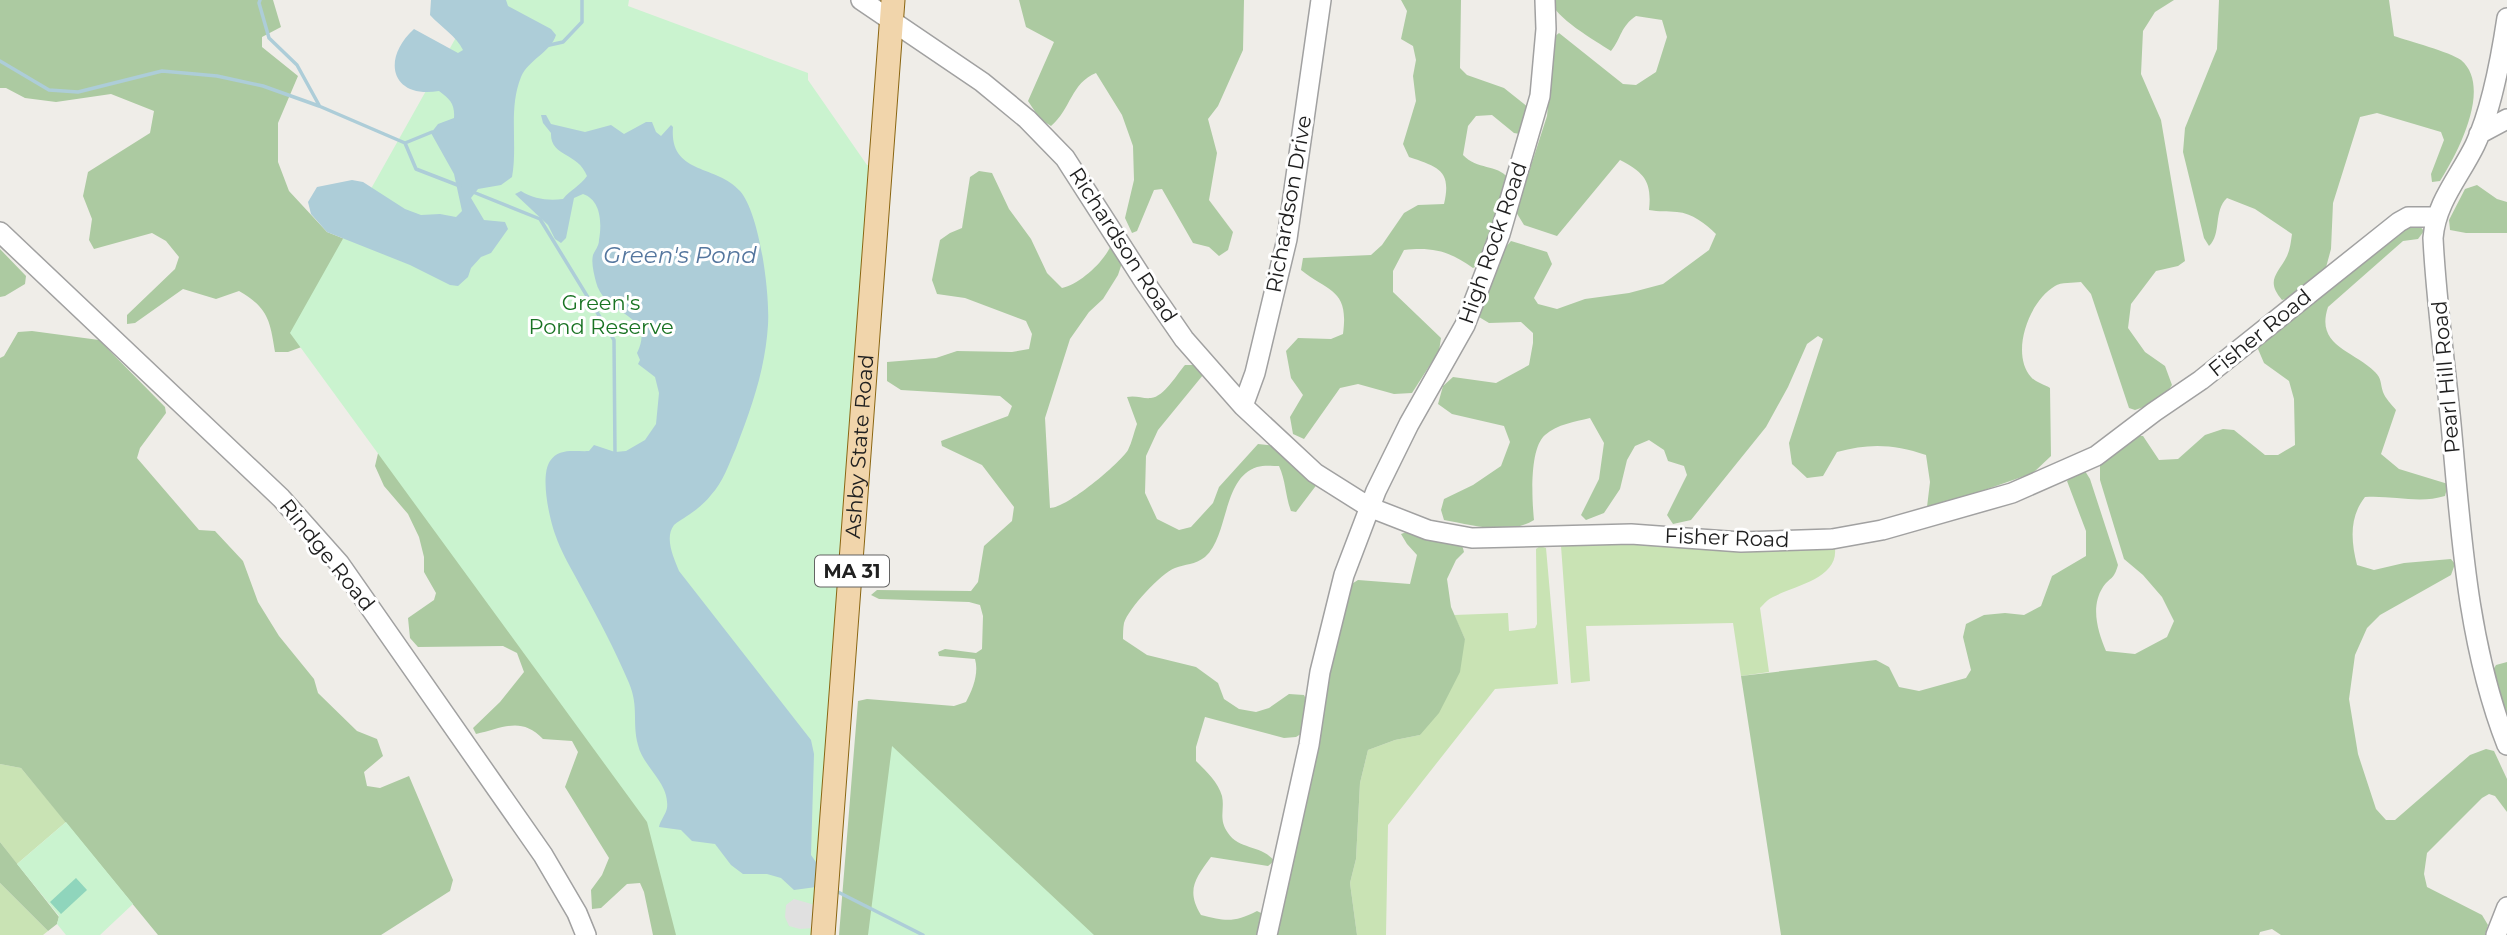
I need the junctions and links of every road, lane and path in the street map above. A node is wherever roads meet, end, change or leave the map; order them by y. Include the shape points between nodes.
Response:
1 (861, 0) edge
2 (1321, 0) edge
3 (1545, 0) edge
4 (893, 11) edge
5 (2507, 19) edge
6 (2507, 119) edge
7 (2479, 134) junction
8 (2437, 216) junction
9 (0, 232) edge
10 (1244, 406) junction
11 (1369, 507) junction
12 (2507, 745) edge
13 (2507, 907) edge
14 (586, 935) edge
15 (823, 935) edge
16 (1267, 935) edge
17 (2496, 935) edge

1 - 4 street, Richardson Road
2 - 10 street, Richardson Drive via 1287,239
3 - 11 street, High Rock Road via 1540,96 1500,234 1465,326 1409,424
4 - 10 street, Richardson Road via 1027,119 1065,158 1184,339
4 - 15 main road, Ashby State Road / MA 31
5 - 7 street, Pearl Hill Road
6 - 7 street
7 - 8 street, Pearl Hill Road
8 - 11 street, Fisher Road via 2399,222 2201,380 2096,456 1973,505 1871,532 1783,542 1631,534 1472,538 1428,530
8 - 12 street, Pearl Hill Road via 2433,245 2460,529 2478,648
9 - 14 street, Rindge Road via 281,498 338,563 543,855
10 - 11 street, Richardson Road via 1315,473
11 - 16 street via 1333,617
13 - 17 street

